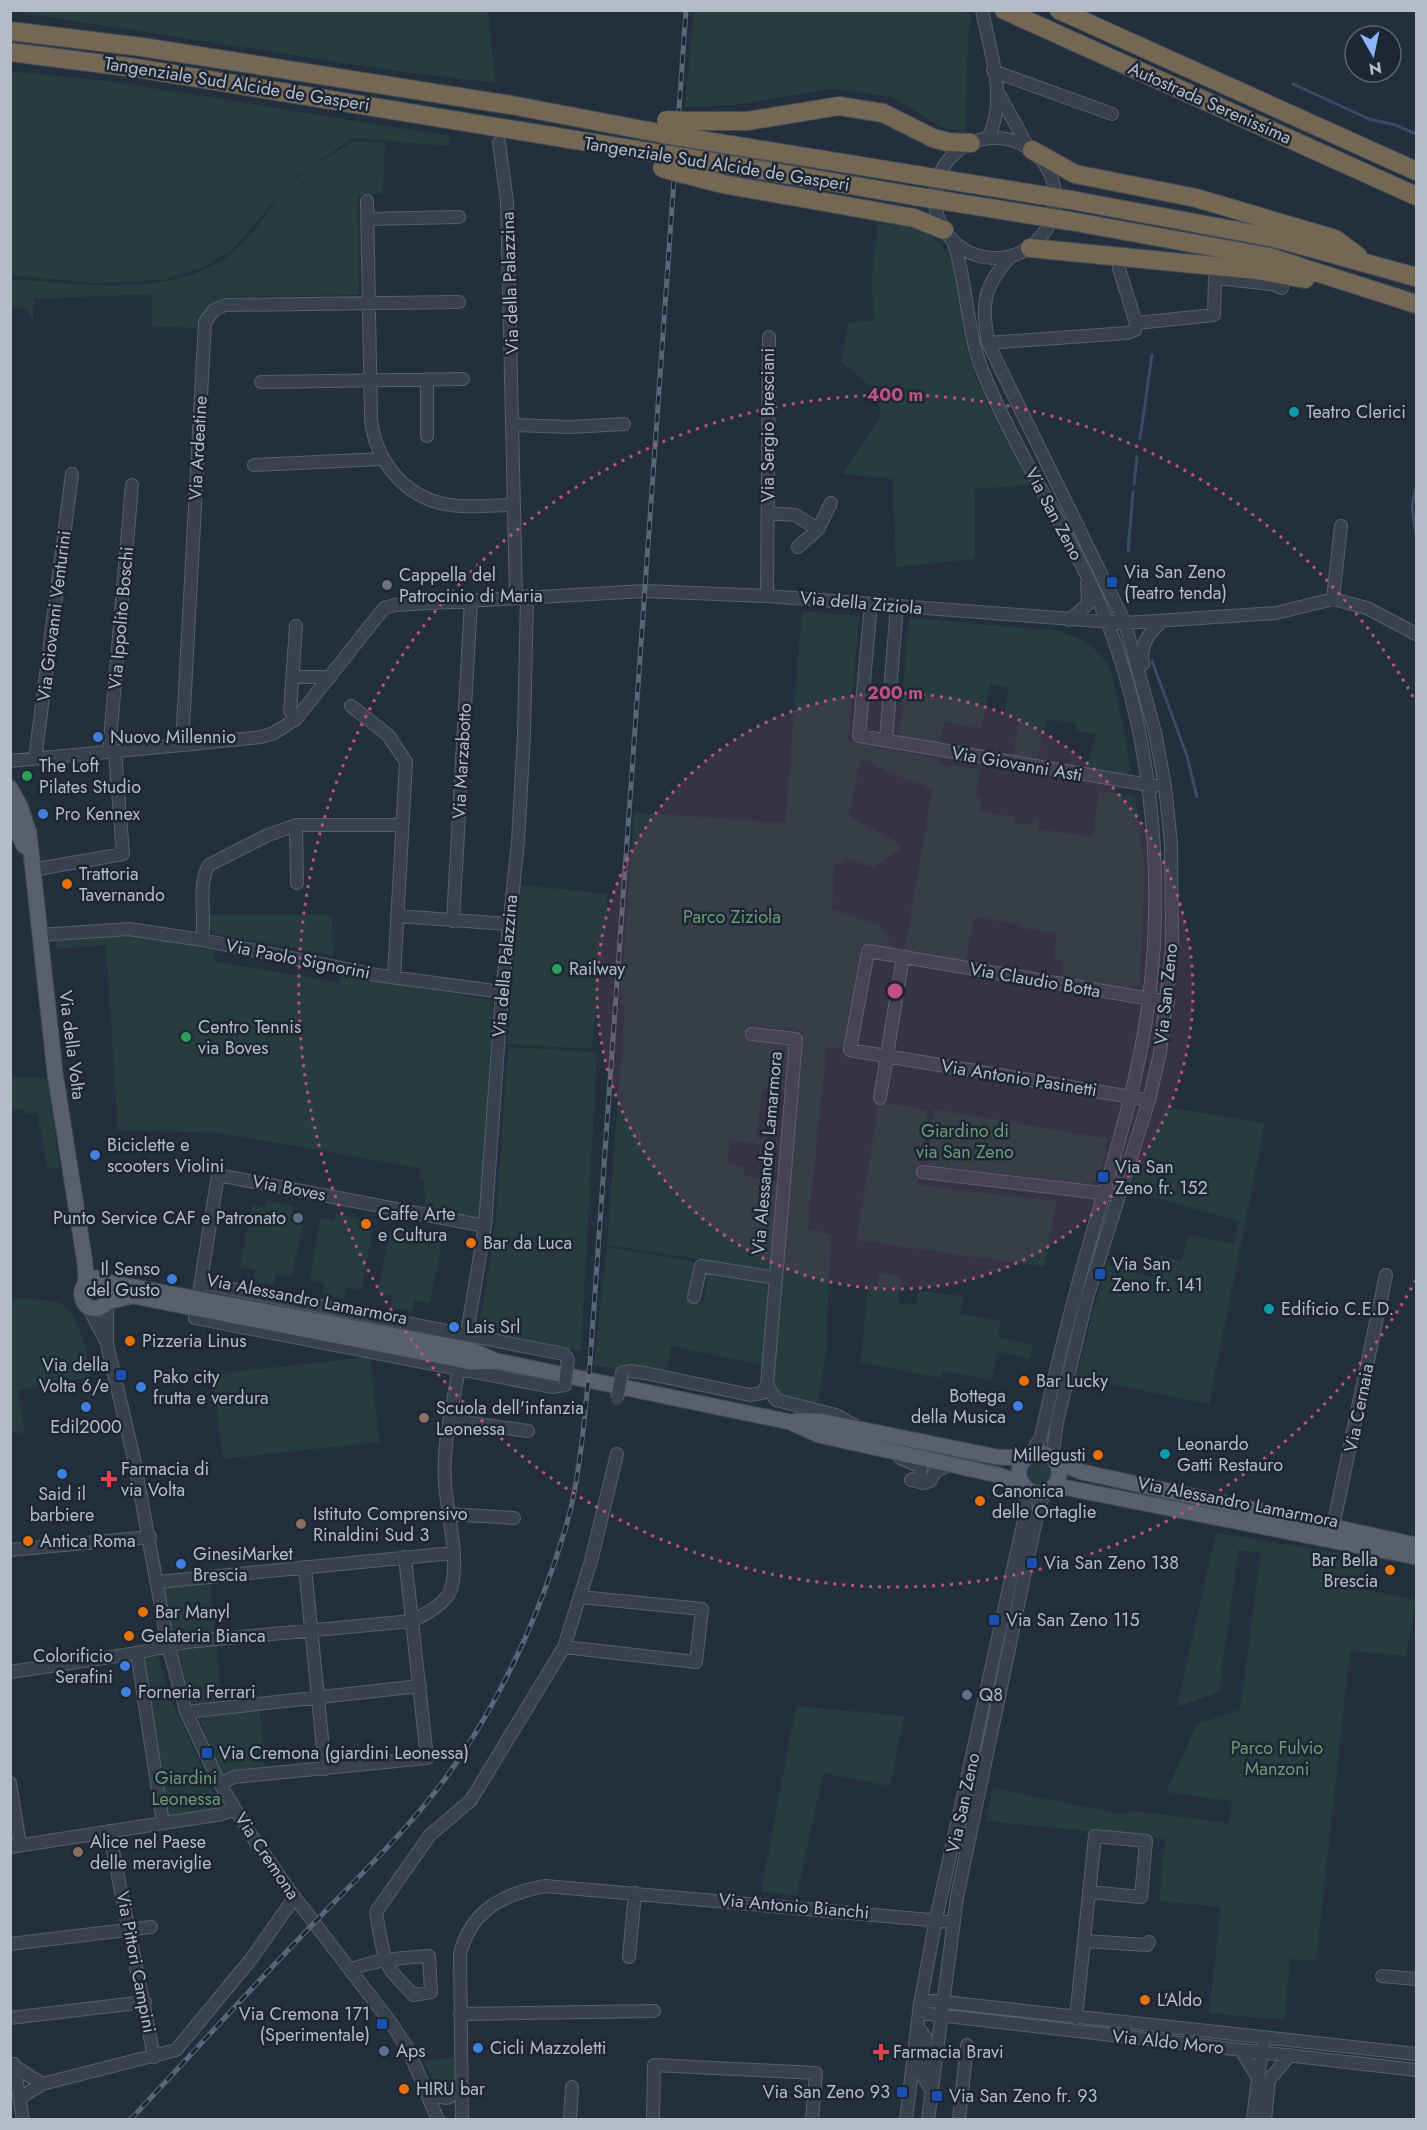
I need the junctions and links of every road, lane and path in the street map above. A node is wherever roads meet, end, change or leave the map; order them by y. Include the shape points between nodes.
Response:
1 (982, 10) edge
2 (1004, 10) edge
3 (1059, 10) edge
4 (10, 22) edge
5 (10, 31) edge
6 (10, 52) edge
7 (226, 61) junction
8 (993, 71) junction
9 (999, 94) junction
10 (1112, 114) dead end
11 (674, 128) junction
12 (501, 134) junction
13 (980, 141) junction
14 (1030, 148) junction
15 (682, 165) junction
16 (1416, 171) edge
17 (1416, 196) edge
18 (367, 201) dead end
19 (459, 217) dead end
20 (368, 219) junction
21 (949, 237) junction
22 (1030, 248) junction
23 (1010, 257) junction
24 (1364, 261) junction
25 (1119, 269) dead end
26 (1416, 277) edge
27 (1282, 288) dead end
28 (1368, 288) junction
29 (459, 302) dead end
30 (369, 304) junction
31 (1416, 304) edge
32 (1136, 323) junction
33 (769, 337) dead end
34 (988, 343) junction
35 (427, 379) junction
36 (464, 379) dead end
37 (371, 380) junction
38 (261, 382) dead end
39 (624, 424) dead end
40 (513, 425) junction
41 (427, 436) dead end
42 (383, 459) junction
43 (254, 465) dead end
44 (72, 474) dead end
45 (132, 485) dead end
46 (831, 503) dead end
47 (514, 505) junction
48 (768, 513) junction
49 (1341, 526) dead end
50 (818, 530) junction
51 (798, 547) dead end
52 (1086, 576) junction
53 (767, 596) junction
54 (521, 597) junction
55 (1333, 599) junction
56 (471, 601) junction
57 (871, 604) junction
58 (897, 606) junction
59 (1069, 620) junction
60 (1162, 621) junction
61 (1108, 623) junction
62 (1125, 623) junction
63 (296, 626) dead end
64 (1416, 634) edge
65 (293, 677) junction
66 (330, 677) junction
67 (351, 706) dead end
68 (1149, 709) junction
69 (296, 719) junction
70 (886, 740) junction
71 (182, 745) junction
72 (112, 752) junction
73 (36, 759) junction
74 (12, 762) edge
75 (1165, 786) junction
76 (1148, 787) junction
77 (10, 788) edge
78 (10, 815) edge
79 (296, 825) junction
80 (402, 825) junction
81 (31, 866) junction
82 (297, 883) dead end
83 (397, 916) junction
84 (453, 921) junction
85 (508, 924) junction
86 (39, 935) junction
87 (202, 940) junction
88 (903, 957) junction
89 (394, 977) junction
90 (502, 992) junction
91 (1149, 999) junction
92 (1168, 1002) junction
93 (752, 1034) dead end
94 (850, 1050) joint
95 (888, 1056) junction
96 (1130, 1096) junction
97 (880, 1098) dead end
98 (1149, 1100) junction
99 (923, 1172) dead end
100 (1104, 1192) junction
101 (1117, 1197) junction
102 (484, 1226) junction
103 (1386, 1275) dead end
104 (776, 1278) junction
105 (97, 1280) junction
106 (202, 1283) junction
107 (694, 1297) dead end
108 (108, 1303) junction
109 (197, 1304) junction
110 (87, 1305) junction
111 (467, 1334) junction
112 (107, 1344) junction
113 (459, 1368) junction
114 (766, 1385) junction
115 (617, 1399) dead end
116 (450, 1420) junction
117 (790, 1422) junction
118 (860, 1428) junction
119 (528, 1431) dead end
120 (892, 1452) junction
121 (617, 1454) dead end
122 (1028, 1456) junction
123 (134, 1459) joint
124 (1054, 1460) junction
125 (950, 1464) junction
126 (1023, 1485) junction
127 (1048, 1490) junction
128 (449, 1514) junction
129 (514, 1518) dead end
130 (1332, 1533) junction
131 (150, 1537) junction
132 (1416, 1545) edge
133 (10, 1550) edge
134 (453, 1553) junction
135 (405, 1557) junction
136 (1416, 1557) edge
137 (305, 1567) junction
138 (158, 1582) junction
139 (580, 1597) junction
140 (412, 1621) junction
141 (311, 1631) junction
142 (168, 1645) junction
143 (564, 1647) junction
144 (137, 1653) junction
145 (10, 1672) edge
146 (420, 1686) junction
147 (317, 1696) junction
148 (186, 1712) junction
149 (325, 1769) junction
150 (10, 1783) edge
151 (220, 1784) junction
152 (234, 1809) junction
153 (163, 1823) junction
154 (109, 1831) junction
155 (15, 1846) edge
156 (1089, 1892) junction
157 (635, 1893) junction
158 (294, 1898) junction
159 (936, 1919) junction
160 (953, 1922) junction
161 (151, 1927) dead end
162 (130, 1929) junction
163 (1084, 1941) junction
164 (1149, 1942) dead end
165 (10, 1944) edge
166 (629, 1957) dead end
167 (350, 1970) junction
168 (1382, 1976) dead end
169 (1416, 1979) edge
170 (145, 2002) junction
171 (941, 2002) junction
172 (921, 2007) junction
173 (654, 2010) dead end
174 (460, 2014) junction
175 (939, 2017) junction
176 (10, 2018) edge
177 (1076, 2018) junction
178 (918, 2027) junction
179 (968, 2045) dead end
180 (1268, 2047) junction
181 (1241, 2050) junction
182 (1416, 2054) edge
183 (1290, 2055) junction
184 (154, 2057) junction
185 (12, 2064) edge
186 (1416, 2070) edge
187 (1263, 2079) junction
188 (42, 2084) junction
189 (572, 2087) dead end
190 (930, 2089) junction
191 (463, 2090) junction
192 (429, 2095) junction
193 (20, 2098) junction
194 (23, 2120) edge
195 (438, 2120) edge
196 (462, 2120) edge
197 (570, 2120) edge
198 (653, 2120) edge
199 (812, 2120) edge
200 (906, 2120) edge
201 (928, 2120) edge
202 (959, 2120) edge
203 (1253, 2120) edge
204 (1265, 2120) edge

1 - 8 street, Via San Zeno
2 - 17 highway, Autostrada Serenissima
3 - 16 highway, Autostrada Serenissima
4 - 7 highway via 136,41
5 - 7 highway, Tangenziale Sud Alcide de Gasperi
6 - 12 highway, Tangenziale Sud Alcide de Gasperi via 136,68
7 - 11 highway, Tangenziale Sud Alcide de Gasperi via 614,125
8 - 9 street, Via San Zeno
8 - 10 street
9 - 13 street, Via San Zeno via 995,124
9 - 14 street, Via San Zeno
11 - 13 highway via 839,106 883,113 948,142
11 - 24 highway, Tangenziale Sud Alcide de Gasperi, bridge via 916,175 1203,223
12 - 15 highway, Tangenziale Sud Alcide de Gasperi, bridge via 561,139
12 - 40 street, Via della Palazzina via 507,201
13 - 14 street via 1003,138
13 - 21 street, Via San Zeno via 959,150 942,169 935,207
14 - 22 street, Via San Zeno via 1050,171 1056,199 1051,222
14 - 24 highway via 1083,177 1196,198 1335,239
15 - 21 highway via 723,184 914,218
15 - 28 highway, Tangenziale Sud Alcide de Gasperi, bridge via 1070,221 1269,257
18 - 20 street
19 - 20 street
20 - 30 street
21 - 23 street, Via San Zeno via 973,255 990,259
21 - 52 street, Via San Zeno via 962,267 981,369
22 - 23 street, Via San Zeno
22 - 28 highway via 1256,270 1348,288
23 - 34 street, Via San Zeno via 986,291 983,311
24 - 26 highway, Tangenziale Sud Alcide de Gasperi
25 - 32 street
27 - 32 street via 1215,278 1214,315
28 - 31 highway, Tangenziale Sud Alcide de Gasperi
29 - 30 street, Via Ardeatine
30 - 37 street
30 - 71 street, Via Ardeatine via 225,305 214,310 205,322
32 - 34 street via 1135,330 1127,333
33 - 48 street, Via Sergio Bresciani
34 - 62 street, Via San Zeno
35 - 36 street
35 - 37 street
35 - 41 street
37 - 38 street
37 - 42 street via 373,434
39 - 40 street
40 - 47 street, Via della Palazzina
42 - 43 street
42 - 47 street via 396,477 426,498 455,505
44 - 73 street, Via Giovanni Venturini
45 - 72 street, Via Ippolito Boschi
46 - 50 street
47 - 54 street, Via della Palazzina
48 - 50 street, Via Sergio Bresciani via 795,515
48 - 53 street, Via Sergio Bresciani
49 - 55 street
50 - 51 street
52 - 59 street via 1088,604
52 - 61 street, Via San Zeno
53 - 54 street, Via della Ziziola via 645,591
53 - 57 street, Via della Ziziola
54 - 56 street, Via della Ziziola
54 - 85 street, Via della Palazzina via 523,755
55 - 60 street, Via della Ziziola via 1275,613
55 - 64 street, Via della Ziziola via 1367,608
56 - 66 street, Via della Ziziola via 384,608
56 - 84 street, Via Marzabotto
57 - 58 street, Via della Ziziola
57 - 70 street, Via Giovanni Asti via 859,736
58 - 59 street, Via della Ziziola
58 - 70 street
59 - 61 street, Via della Ziziola
60 - 62 street, Via della Ziziola
60 - 68 street via 1148,635 1141,651 1150,693
61 - 62 street, Via della Ziziola
61 - 76 street, Via San Zeno via 1139,735
62 - 68 street, Via San Zeno
63 - 65 street
65 - 66 street
65 - 69 street via 290,711
66 - 69 street, Via della Ziziola
67 - 80 street, Via Paolo Signorini via 388,735 406,762
68 - 75 street, Via San Zeno
69 - 71 street, Via della Ziziola via 261,737
70 - 76 street, Via Giovanni Asti
71 - 72 street, Via della Ziziola
72 - 73 street, Via della Ziziola
72 - 81 street, Via Ippolito Boschi via 123,854
73 - 74 street, Via della Ziziola
75 - 76 street
75 - 92 street, Via San Zeno via 1174,896
76 - 91 street, Via San Zeno via 1156,895
77 - 81 main road, Via della Volta via 27,826
78 - 81 main road, Via della Volta
79 - 80 street, Via Paolo Signorini
79 - 82 street
79 - 87 street, Via Paolo Signorini via 209,865 204,873
80 - 83 street, Via Paolo Signorini
81 - 86 main road, Via della Volta
83 - 84 street
83 - 89 street, Via Paolo Signorini
84 - 85 street
85 - 90 street, Via della Palazzina
86 - 87 street, Via Paolo Signorini via 129,929
86 - 105 main road, Via della Volta via 55,1073 81,1230
87 - 89 street, Via Paolo Signorini
88 - 91 street, Via Claudio Botta
88 - 94 street, Via Claudio Botta via 868,951
88 - 95 street
89 - 90 street, Via Paolo Signorini
90 - 102 street, Via della Palazzina
91 - 92 street, Via Claudio Botta
91 - 96 street, Via San Zeno
92 - 98 street, Via San Zeno
93 - 104 street, Via Alessandro Lamarmora via 796,1039
94 - 95 street, Via Antonio Pasinetti
95 - 96 street, Via Antonio Pasinetti
95 - 97 street
96 - 98 street, Via Antonio Pasinetti
96 - 100 street, Via San Zeno
98 - 101 street, Via San Zeno
99 - 100 street
100 - 101 street
100 - 122 street, Via San Zeno via 1074,1294 1041,1437
101 - 124 street, Via San Zeno via 1057,1422
102 - 106 street, Via Boves via 218,1175
102 - 111 street, Via della Palazzina
103 - 130 street, Via Cernaia
104 - 107 street, Via Alessandro Lamarmora via 701,1266
104 - 114 street, Via Alessandro Lamarmora
105 - 108 main road, Via della Volta via 112,1289
105 - 109 main road, Via Alessandro Lamarmora
105 - 110 main road, Via della Volta via 81,1294
106 - 109 street, Via Boves
106 - 111 street, Via Alessandro Lamarmora
108 - 109 main road, Via Alessandro Lamarmora via 133,1296
108 - 110 main road via 99,1308
108 - 112 street, Via della Volta
109 - 113 street, Via Alessandro Lamarmora via 195,1318
109 - 117 main road, Via Alessandro Lamarmora via 472,1350 497,1361
110 - 112 street, Via della Volta
111 - 113 street, Via Alessandro Lamarmora, bridge via 564,1354 565,1385 552,1387
112 - 123 street, Via della Volta
113 - 116 street
114 - 115 street, bridge via 762,1393 750,1395 629,1371 622,1373
114 - 118 street, Via Alessandro Lamarmora via 776,1400 836,1415
116 - 119 street
116 - 128 street via 445,1448
117 - 118 main road, Via Alessandro Lamarmora via 820,1421
117 - 120 main road, Via Alessandro Lamarmora via 819,1435
118 - 122 main road, Via Alessandro Lamarmora via 997,1457
120 - 125 main road, Via Alessandro Lamarmora
120 - 125 street, Via Alessandro Lamarmora via 921,1467 920,1477 911,1480 923,1483
121 - 139 street
122 - 124 main road via 1044,1454
122 - 126 main road via 1019,1470
123 - 131 street, Via Cremona
124 - 127 main road via 1059,1474
124 - 130 main road, Via Alessandro Lamarmora via 1082,1472
125 - 126 main road, Via Alessandro Lamarmora
126 - 127 main road via 1034,1492
126 - 159 street, Via San Zeno via 1026,1511
127 - 130 main road, Via Alessandro Lamarmora via 1063,1487
127 - 160 street, Via San Zeno via 1034,1529
128 - 129 street
128 - 134 street
130 - 132 main road, Via Alessandro Lamarmora
130 - 136 main road, Via Alessandro Lamarmora
131 - 133 street
131 - 138 street, Via Cremona
134 - 135 street
134 - 140 street via 452,1588 448,1596
135 - 137 street
135 - 140 street
137 - 138 street
137 - 141 street
138 - 142 street, Via Cremona
139 - 143 street
139 - 143 street via 702,1609 696,1662
140 - 141 street
140 - 146 street
141 - 142 street
141 - 147 street
142 - 144 street
142 - 148 street, Via Cremona
143 - 167 street via 471,1800 430,1835 376,1912 387,1959
144 - 145 street
144 - 153 street
146 - 147 street
146 - 149 street via 427,1758
147 - 148 street
147 - 149 street
148 - 151 street, Via Cremona
149 - 151 street via 234,1778
150 - 155 street
151 - 152 street, Via Cremona
152 - 153 street
152 - 158 street, Via Cremona
153 - 154 street
154 - 155 street
154 - 162 street, Via Pittori Campini
156 - 156 street via 1095,1836 1146,1841 1141,1897
156 - 163 street
157 - 159 street, Via Antonio Bianchi
157 - 166 street
157 - 174 street, Via Antonio Bianchi via 545,1886 516,1892 492,1905 465,1936 460,1954
158 - 167 street, Via Cremona
158 - 184 street via 252,1958 176,2050
159 - 160 street, Via Antonio Bianchi
159 - 172 street, Via San Zeno
160 - 171 street, Via San Zeno
161 - 162 street
162 - 165 street
162 - 170 street, Via Pittori Campini
163 - 164 street via 1135,1947
163 - 177 street
167 - 192 street, Via Cremona via 408,2049
168 - 169 street
170 - 176 street
170 - 184 street, Via Pittori Campini
171 - 172 street, Via Aldo Moro
171 - 175 street, Via San Zeno
171 - 177 street, Via Aldo Moro
172 - 175 street, Via Aldo Moro
172 - 178 street, Via San Zeno
173 - 174 street
174 - 191 street, Via Antonio Bianchi
175 - 181 street, Via Aldo Moro
175 - 190 street, Via San Zeno
177 - 180 street, Via Aldo Moro
178 - 190 street via 926,2038 923,2076
178 - 200 street, Via San Zeno
179 - 202 street
180 - 181 street, Via Aldo Moro
180 - 182 street, Via Aldo Moro via 1323,2044
180 - 183 street, Via Aldo Moro
180 - 187 street
181 - 187 street
183 - 186 street, Via Aldo Moro
183 - 187 street
184 - 188 street
185 - 188 street
185 - 193 street
187 - 203 street
187 - 204 street
188 - 193 street
189 - 197 street
190 - 201 street, Via San Zeno
191 - 192 street via 447,2098
191 - 196 street, Via Antonio Bianchi
192 - 195 street, Via Cremona
193 - 194 street
198 - 199 street via 654,2065 816,2073

